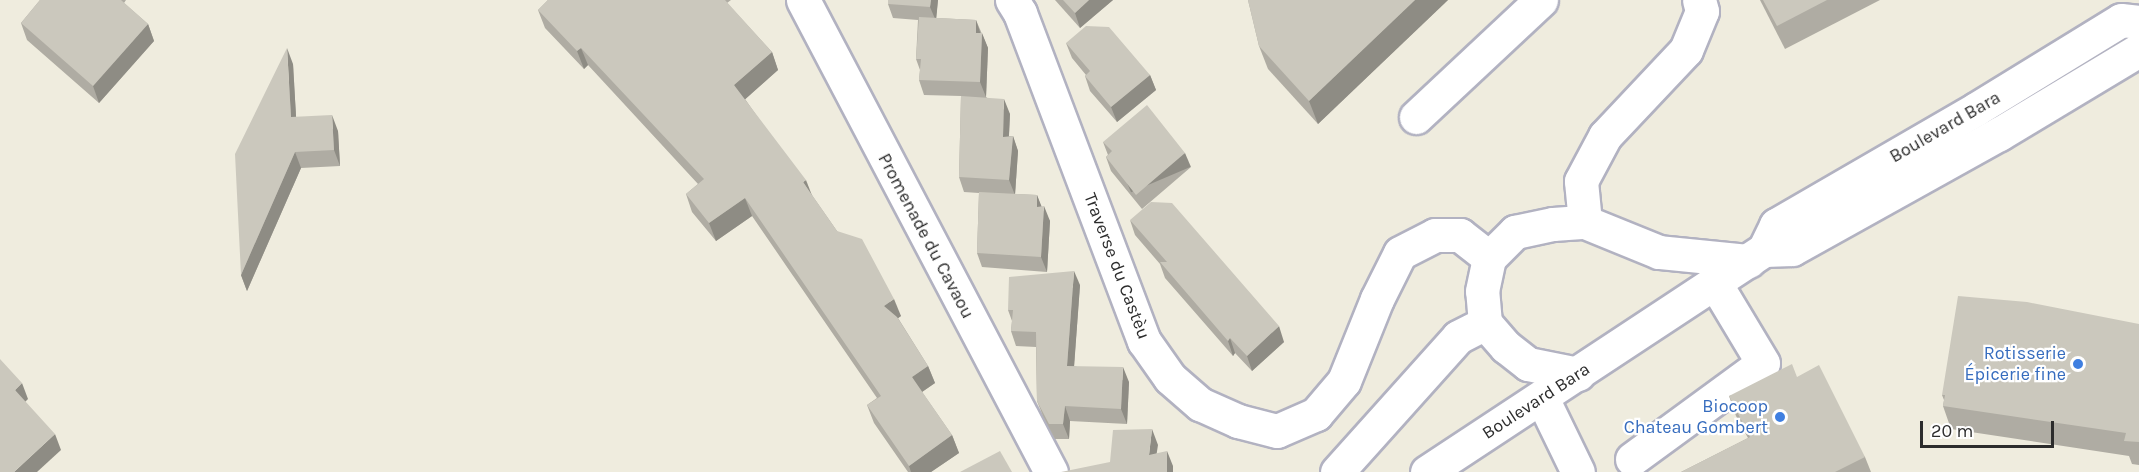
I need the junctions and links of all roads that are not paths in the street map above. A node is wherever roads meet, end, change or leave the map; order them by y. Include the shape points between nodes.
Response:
1 (803, 0) edge
2 (1012, 0) edge
3 (1540, 0) edge
4 (1700, 0) edge
5 (2139, 22) edge
6 (2139, 50) edge
7 (1416, 117) dead end
8 (1585, 222) junction
9 (1757, 255) junction
10 (1489, 258) junction
11 (1715, 283) junction
12 (1485, 323) junction
13 (1578, 374) junction
14 (1542, 398) junction
15 (1632, 459) dead end
16 (1051, 472) edge
17 (1337, 472) edge
18 (1427, 472) edge
19 (1578, 472) edge

1 - 16 street, Promenade du Cavaou
2 - 10 street, Traverse du Castèu via 1144,341 1170,378 1200,404 1238,421 1277,431 1316,414 1344,381 1400,253 1435,235 1460,235
3 - 7 street
4 - 8 street via 1702,10 1686,50 1605,136 1581,181
5 - 9 street, Boulevard Bara via 2121,20 1776,225
6 - 9 street, Boulevard Bara via 1999,134 1792,249
8 - 9 street via 1659,252
8 - 10 street via 1515,232
9 - 11 street, Boulevard Bara
10 - 12 street via 1482,291
11 - 13 street, Boulevard Bara
11 - 15 street via 1763,363
12 - 13 street via 1506,348 1528,364
12 - 17 street via 1458,337
13 - 14 street, Boulevard Bara
14 - 18 street, Boulevard Bara
14 - 19 street

